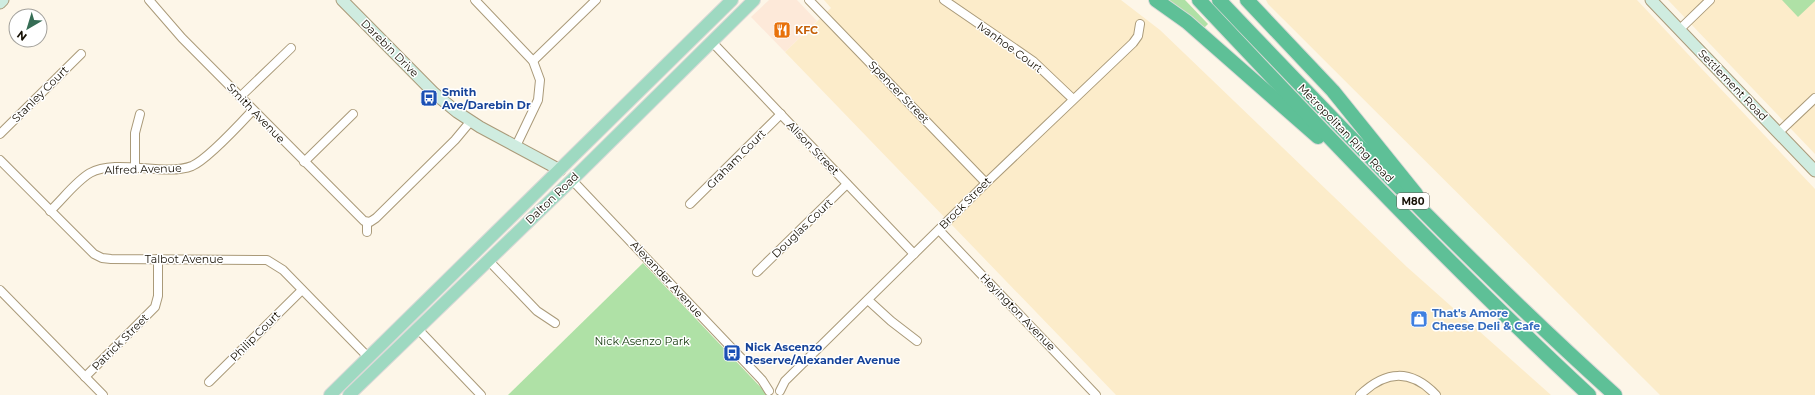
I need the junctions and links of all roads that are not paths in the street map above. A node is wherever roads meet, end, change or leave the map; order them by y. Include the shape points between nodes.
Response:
1 (3, 0) edge
2 (149, 0) edge
3 (342, 0) edge
4 (475, 0) edge
5 (596, 0) edge
6 (754, 0) edge
7 (944, 0) edge
8 (1156, 0) edge
9 (1199, 0) edge
10 (1219, 0) edge
11 (1247, 0) edge
12 (1651, 0) edge
13 (1710, 0) edge
14 (811, 1) edge
15 (727, 2) edge
16 (0, 3) edge
17 (1140, 24) dead end
18 (1680, 29) junction
19 (712, 42) junction
20 (291, 48) dead end
21 (81, 54) dead end
22 (533, 61) junction
23 (240, 97) junction
24 (1815, 98) edge
25 (1073, 99) junction
26 (253, 110) junction
27 (140, 114) dead end
28 (353, 114) dead end
29 (781, 114) junction
30 (470, 122) junction
31 (1778, 133) junction
32 (0, 134) edge
33 (516, 146) junction
34 (0, 160) edge
35 (304, 162) junction
36 (135, 168) junction
37 (560, 170) junction
38 (1815, 171) edge
39 (572, 180) junction
40 (986, 183) junction
41 (847, 184) junction
42 (1377, 188) junction
43 (690, 204) dead end
44 (50, 211) junction
45 (367, 222) junction
46 (1440, 228) junction
47 (939, 230) junction
48 (367, 232) dead end
49 (914, 254) junction
50 (158, 259) junction
51 (488, 260) junction
52 (758, 272) dead end
53 (0, 290) edge
54 (302, 290) junction
55 (868, 300) junction
56 (408, 319) junction
57 (555, 323) dead end
58 (417, 328) junction
59 (917, 341) dead end
60 (368, 357) junction
61 (85, 377) junction
62 (208, 382) dead end
63 (776, 391) edge
64 (103, 395) edge
65 (330, 395) edge
66 (349, 395) edge
67 (481, 395) edge
68 (1096, 395) edge
69 (1360, 395) edge
70 (1436, 395) edge
71 (1589, 395) edge
72 (1615, 395) edge

1 - 16 street
2 - 23 street, Smith Avenue
3 - 30 street, Darebin Drive via 434,93
4 - 22 street
5 - 22 street
6 - 19 main road, Dalton Road
7 - 25 street, Ivanhoe Court via 1033,61
8 - 42 highway via 1187,22
9 - 42 highway, Metropolitan Ring Road / M80
10 - 46 highway, Metropolitan Ring Road / M80
11 - 46 highway via 1359,122 1416,193
12 - 18 street, Settlement Road
13 - 18 street
14 - 40 street, Spencer Street
15 - 37 main road, Dalton Road
17 - 25 street, Brock Street via 1138,36 1133,43
18 - 31 street, Settlement Road
19 - 29 street, Alison Street
19 - 39 main road, Dalton Road
20 - 23 street
21 - 32 street, Stanley Court
22 - 33 street via 540,80 538,100
23 - 26 street, Smith Avenue
24 - 31 street
25 - 40 street, Brock Street
26 - 35 street, Smith Avenue
26 - 36 street, Alfred Avenue via 194,165 178,168
27 - 36 street via 135,133
28 - 35 street
29 - 41 street, Alison Street
29 - 43 street, Graham Court
30 - 33 street, Darebin Drive
30 - 45 street via 387,207
31 - 38 street, Settlement Road
33 - 37 street, Darebin Drive
34 - 44 street, Talbot Avenue
35 - 45 street, Smith Avenue
36 - 44 street, Alfred Avenue via 108,168 88,174
37 - 39 main road
37 - 56 main road, Dalton Road
39 - 51 main road, Dalton Road
39 - 63 street, Alexander Avenue via 762,380
40 - 47 street, Brock Street
41 - 49 street, Alison Street
41 - 52 street, Douglas Court
42 - 71 highway, Metropolitan Ring Road / M80 via 1448,261
44 - 50 street, Talbot Avenue via 90,252 98,256 111,259
45 - 48 street
46 - 72 highway, Metropolitan Ring Road / M80
47 - 49 street, Brock Street
47 - 68 street, Heyington Avenue
49 - 55 street, Brock Street
50 - 54 street, Talbot Avenue via 267,260 278,265
50 - 61 street, Patrick Street via 158,296 155,307
51 - 57 street via 537,311
51 - 58 main road, Dalton Road
53 - 61 street
54 - 60 street, Talbot Avenue
54 - 62 street, Philip Court
55 - 59 street
55 - 63 street, Brock Street
56 - 58 main road
56 - 60 main road, Dalton Road
58 - 66 main road, Dalton Road
58 - 67 street
60 - 65 main road, Dalton Road
61 - 64 street
69 - 70 street via 1383,378 1401,375 1415,379

